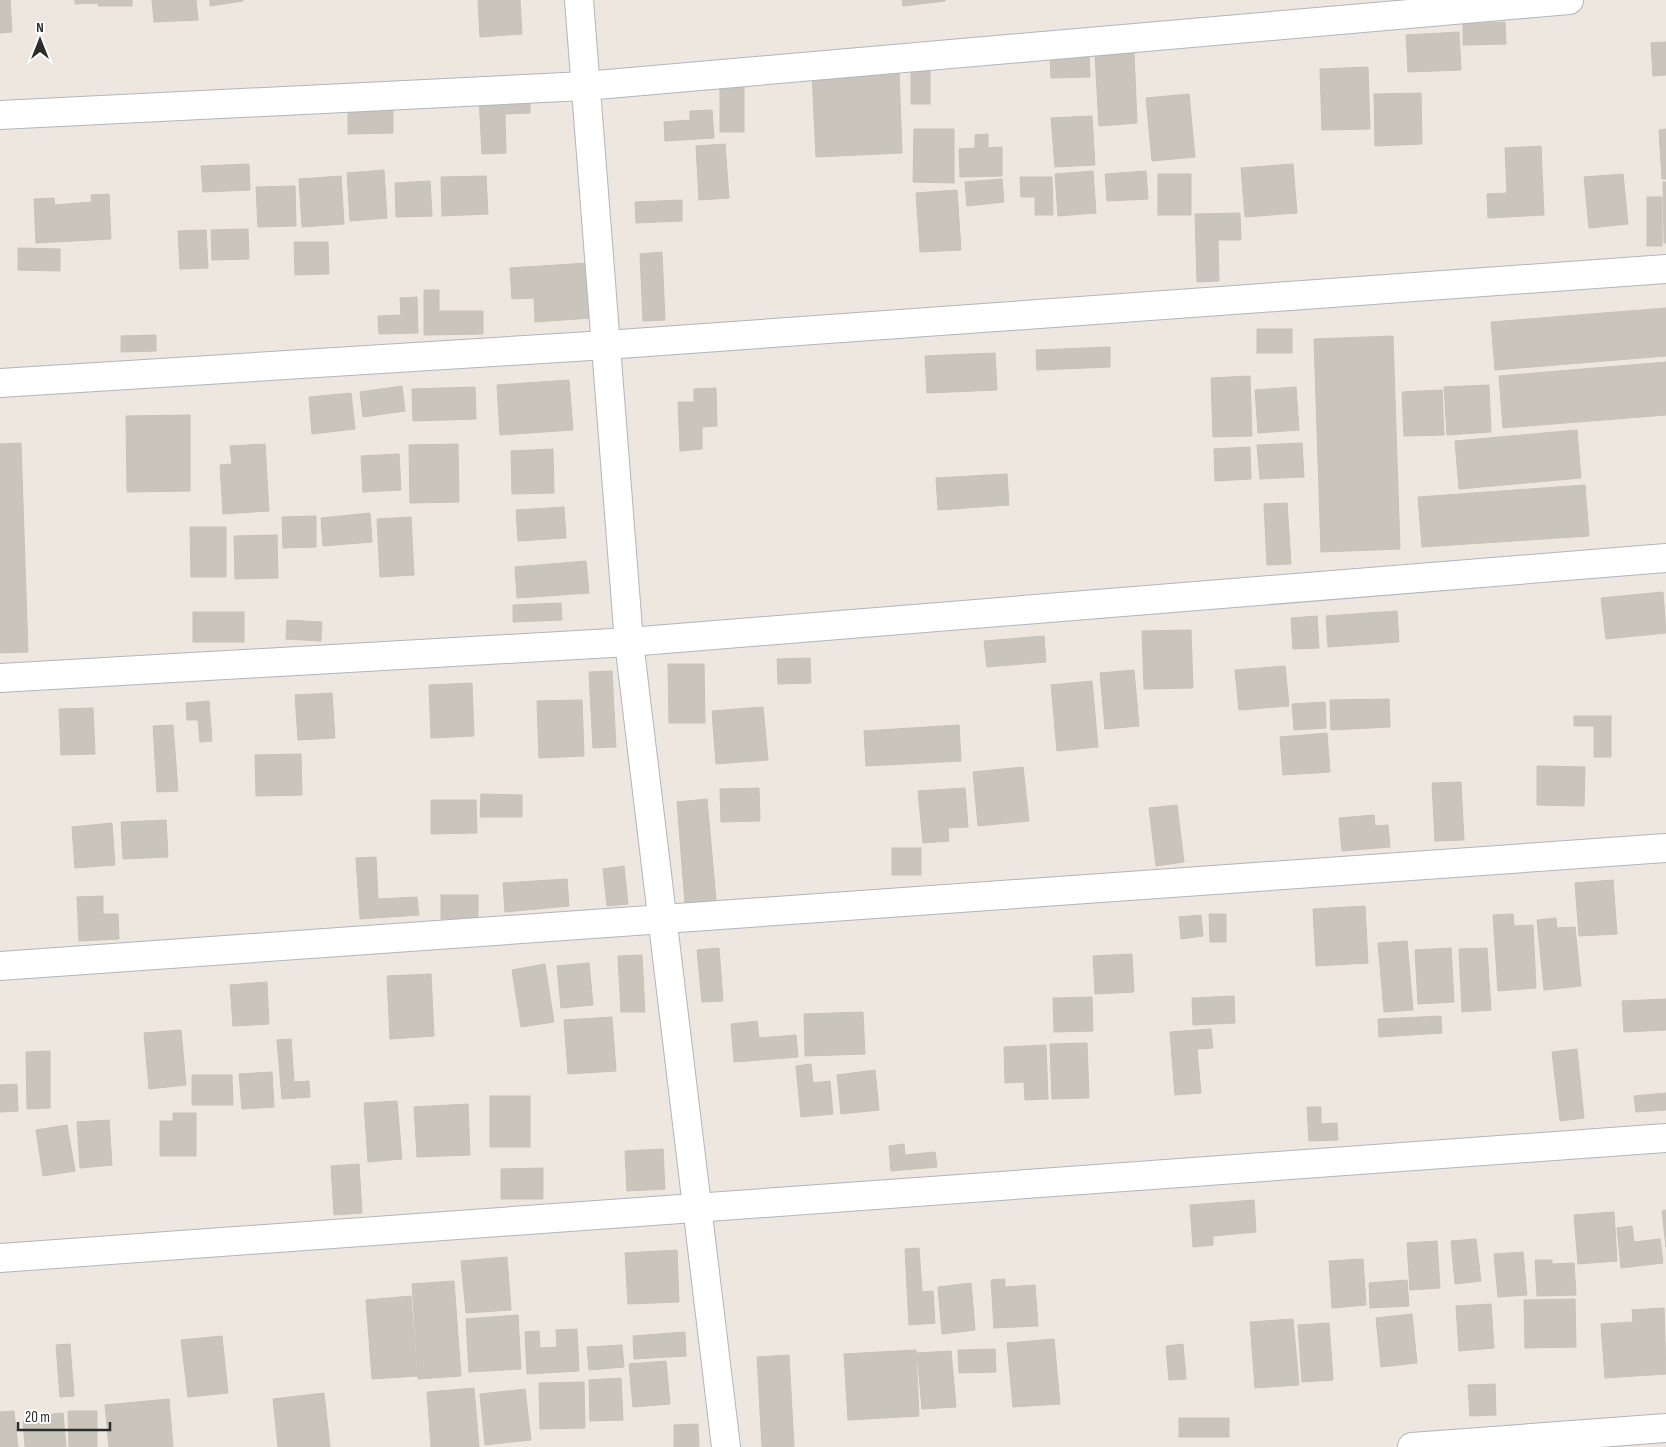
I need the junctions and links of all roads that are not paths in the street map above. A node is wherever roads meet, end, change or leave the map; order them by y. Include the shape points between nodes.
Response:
1 (579, 0) edge
2 (1569, 0) edge
3 (585, 86) junction
4 (0, 115) edge
5 (1666, 269) edge
6 (606, 345) junction
7 (0, 383) edge
8 (1666, 558) edge
9 (629, 642) junction
10 (0, 678) edge
11 (1666, 848) edge
12 (662, 921) junction
13 (0, 966) edge
14 (1666, 1138) edge
15 (697, 1208) junction
16 (0, 1258) edge
17 (1666, 1428) edge
18 (726, 1447) edge
19 (1412, 1447) edge

1 - 3 street
2 - 3 street
3 - 4 street
3 - 6 street
5 - 6 street
6 - 7 street
6 - 9 street
8 - 9 street
9 - 10 street
9 - 12 street
11 - 12 street
12 - 13 street
12 - 15 street
14 - 15 street
15 - 16 street
15 - 18 street
17 - 19 street

